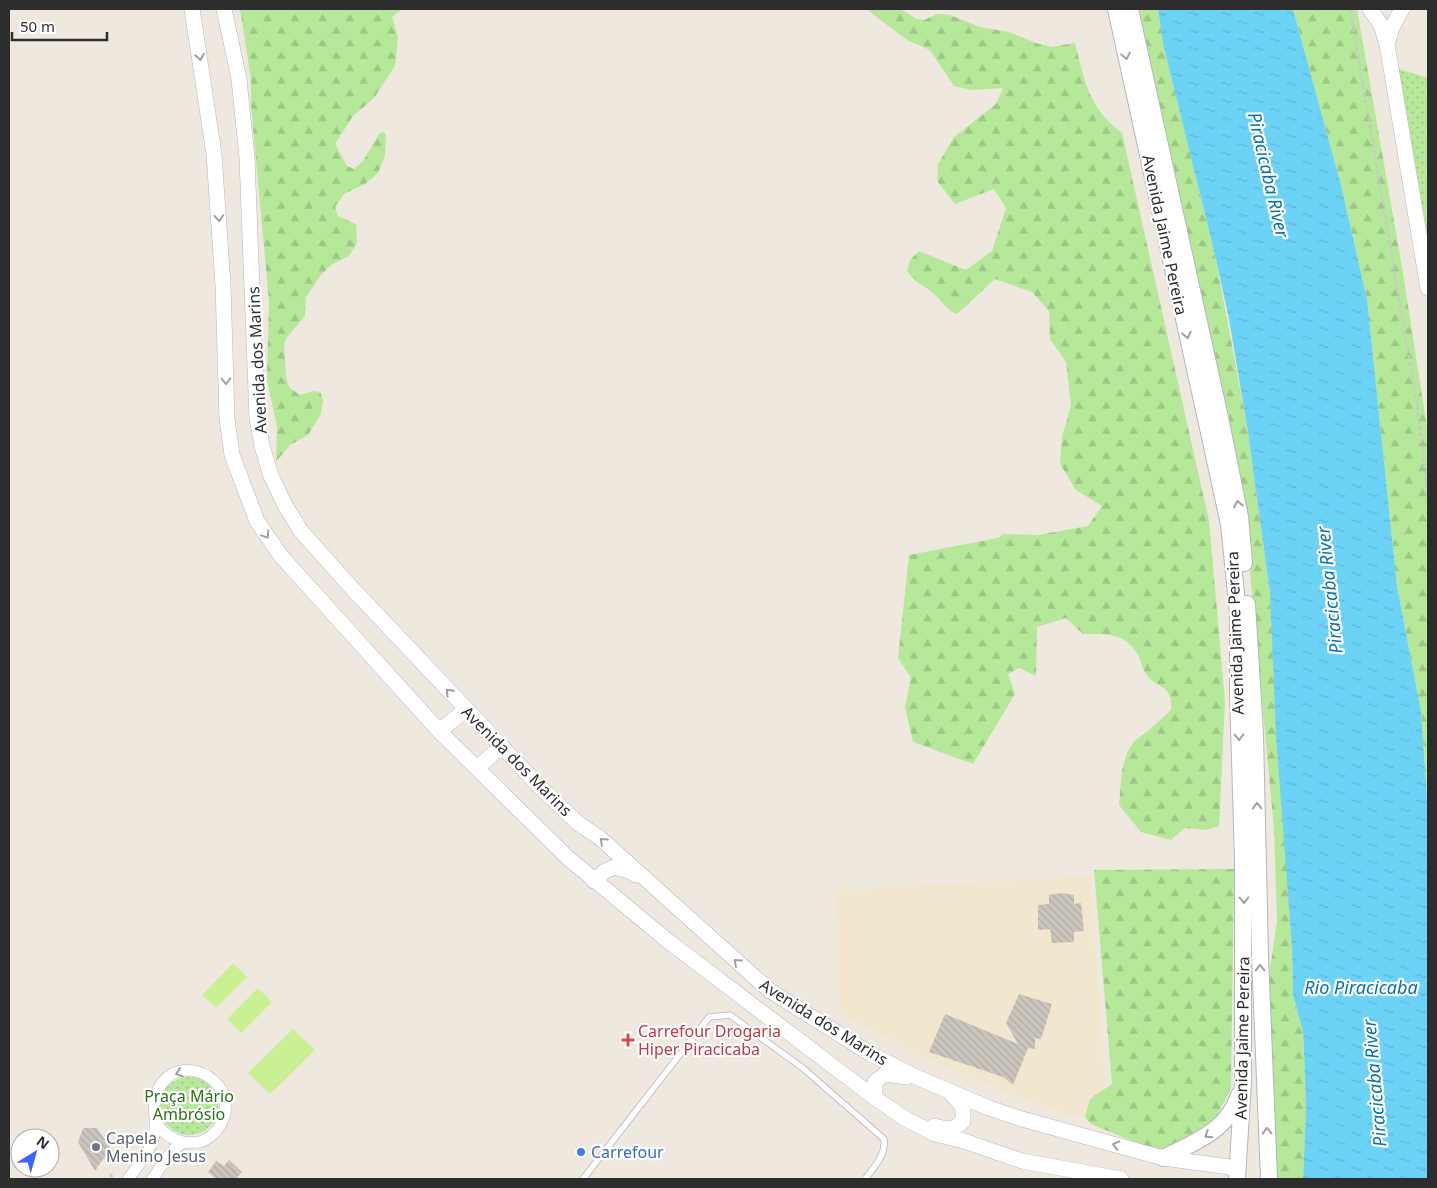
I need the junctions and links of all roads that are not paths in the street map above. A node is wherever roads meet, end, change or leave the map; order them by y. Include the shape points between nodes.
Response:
1 (192, 9) edge
2 (224, 9) edge
3 (1116, 9) edge
4 (1130, 9) edge
5 (1371, 9) edge
6 (1400, 9) edge
7 (1387, 44) junction
8 (1428, 288) edge
9 (466, 710) junction
10 (440, 731) junction
11 (501, 747) junction
12 (477, 768) junction
13 (594, 881) junction
14 (650, 883) junction
15 (916, 1077) junction
16 (1243, 1081) junction
17 (950, 1092) junction
18 (875, 1098) junction
19 (155, 1118) junction
20 (904, 1118) junction
21 (183, 1142) junction
22 (1163, 1158) junction
23 (1239, 1176) edge
24 (128, 1179) edge
25 (152, 1179) edge
26 (583, 1179) edge
27 (865, 1179) edge
28 (1121, 1179) edge
29 (1269, 1179) edge

1 -> 10 street, Avenida dos Marins via 214,154 223,285 227,419 232,454 257,521 280,556
9 -> 2 street, Avenida dos Marins via 301,531 271,476 257,418 247,158 238,79
3 -> 16 main road, Avenida Jaime Pereira via 1229,524 1238,613 1244,860
29 -> 4 main road, Avenida Jaime Pereira via 1255,734 1240,518
5 - 6 street via 1387,12
5 - 7 street
6 - 7 street
7 - 8 street
9 - 10 street
9 - 11 street, Avenida dos Marins
10 - 12 street, Avenida dos Marins
11 - 12 street
14 -> 11 street, Avenida dos Marins via 592,831 579,824
12 - 13 street, Avenida dos Marins
13 - 14 street via 614,867
13 - 18 street, Avenida dos Marins
15 -> 14 street, Avenida dos Marins via 869,1053 769,990
15 - 17 street, Avenida dos Marins
15 - 18 street via 885,1074 875,1082
16 -> 22 main road via 1237,1103 1225,1121 1208,1136
16 - 23 main road, Avenida Jaime Pereira
17 - 20 street via 963,1107 960,1125 950,1130
22 -> 17 street, Avenida dos Marins via 1022,1119
18 - 20 street, Avenida dos Marins
19 - 21 street via 166,1134
21 -> 19 street via 200,1142 221,1125 226,1106 220,1087 214,1080 197,1071 178,1072 163,1082 153,1103
19 - 24 street via 147,1154
20 - 28 street, Avenida dos Marins via 935,1134 1022,1161
21 - 25 street
22 - 23 street, Avenida dos Marins via 1230,1167
26 - 27 lane via 709,1017 730,1015 804,1069 884,1139 882,1155

